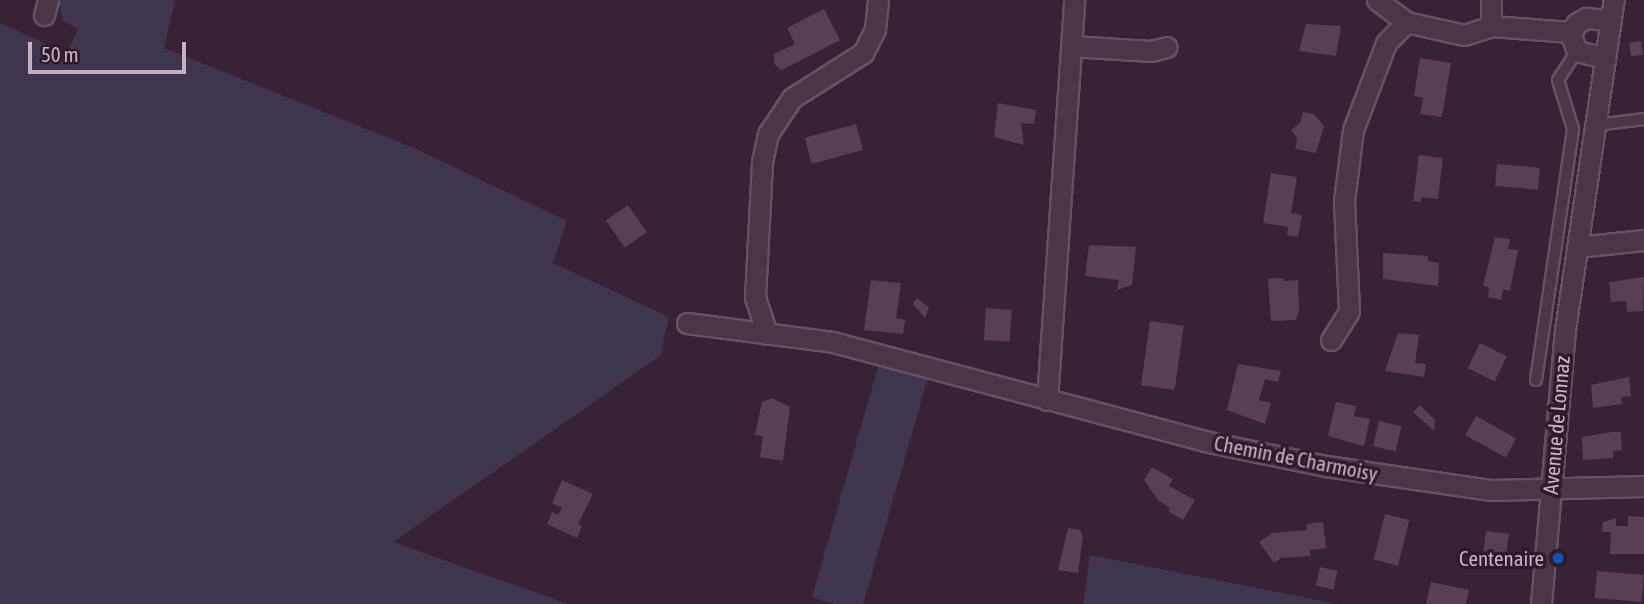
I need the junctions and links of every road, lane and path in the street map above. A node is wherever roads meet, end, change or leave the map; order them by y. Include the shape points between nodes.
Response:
1 (878, 0) edge
2 (1074, 0) edge
3 (1377, 0) edge
4 (1490, 0) edge
5 (1614, 0) edge
6 (1611, 20) junction
7 (1406, 22) junction
8 (1491, 26) junction
9 (1574, 42) junction
10 (1071, 46) junction
11 (1167, 47) dead end
12 (1605, 58) junction
13 (1644, 119) edge
14 (1596, 125) junction
15 (1644, 240) edge
16 (1577, 247) junction
17 (687, 323) dead end
18 (766, 334) junction
19 (1331, 340) dead end
20 (1536, 380) dead end
21 (1047, 400) junction
22 (1644, 486) edge
23 (1549, 491) junction
24 (1541, 604) edge

1 - 18 street via 875,29 863,54 792,98 768,134 762,163 755,297
2 - 10 street
3 - 7 street
4 - 8 street
5 - 6 street, Avenue de Lonnaz
6 - 9 street via 1586,18
6 - 12 street, Avenue de Lonnaz
7 - 8 street via 1464,35
7 - 19 street via 1385,43 1353,130 1344,201 1349,311
8 - 9 street
9 - 12 street
9 - 20 lane via 1558,80 1570,106 1573,129
10 - 11 street via 1151,51
10 - 21 street
12 - 14 street, Avenue de Lonnaz
13 - 14 lane
14 - 16 street, Avenue de Lonnaz
15 - 16 street
16 - 23 street, Avenue de Lonnaz
17 - 18 street, Chemin de Charmoisy
18 - 21 street, Chemin de Charmoisy via 847,345
21 - 23 street, Chemin de Charmoisy via 1204,441 1325,466 1491,490
22 - 23 street, Chemin de Charmoisy
23 - 24 street, Avenue de Lonnaz

